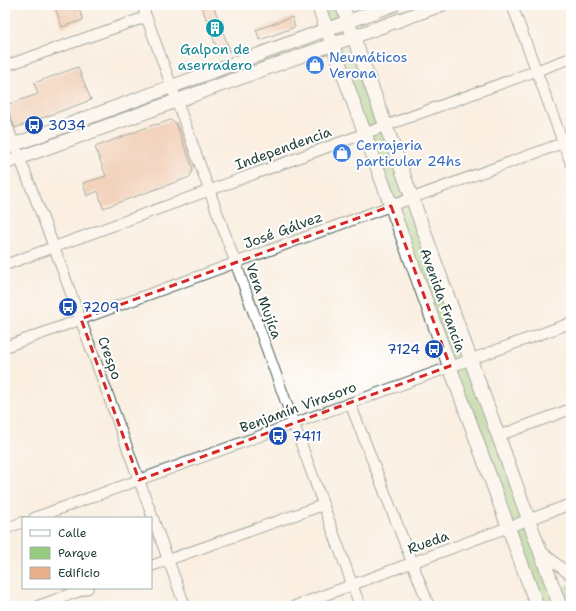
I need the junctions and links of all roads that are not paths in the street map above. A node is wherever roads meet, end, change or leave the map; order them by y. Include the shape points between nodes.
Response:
1 (142, 5) edge
2 (318, 5) edge
3 (342, 5) edge
4 (393, 5) edge
5 (441, 5) edge
6 (512, 5) edge
7 (146, 17) junction
8 (348, 22) junction
9 (327, 30) junction
10 (353, 36) junction
11 (332, 44) junction
12 (571, 58) edge
13 (5, 66) edge
14 (537, 70) junction
15 (172, 87) junction
16 (176, 101) junction
17 (5, 120) edge
18 (386, 126) junction
19 (365, 133) junction
20 (567, 142) edge
21 (9, 146) edge
22 (19, 158) junction
23 (5, 163) edge
24 (571, 164) edge
25 (209, 190) junction
26 (412, 198) junction
27 (391, 206) junction
28 (54, 247) junction
29 (235, 263) junction
30 (5, 265) edge
31 (81, 319) junction
32 (571, 323) edge
33 (5, 347) edge
34 (470, 359) junction
35 (450, 366) junction
36 (350, 403) junction
37 (571, 409) edge
38 (294, 423) junction
39 (498, 436) junction
40 (139, 480) junction
41 (571, 504) edge
42 (323, 505) junction
43 (37, 517) edge
44 (529, 520) junction
45 (22, 522) edge
46 (508, 527) junction
47 (5, 529) edge
48 (539, 549) junction
49 (168, 559) junction
50 (412, 562) junction
51 (152, 566) edge
52 (569, 574) edge
53 (352, 585) junction
54 (85, 589) edge
55 (38, 606) edge
56 (185, 606) edge
57 (295, 606) edge
58 (360, 606) edge
59 (429, 606) edge
60 (536, 606) edge
61 (560, 606) edge

1 - 7 street, Vera Mujíca
2 - 9 main road, Avenida Francia
3 - 8 main road, Avenida Francia
4 - 8 main road
5 - 10 main road
6 - 14 street
7 - 13 street
7 - 15 street, Vera Mujíca
8 - 9 main road
8 - 10 main road, Avenida Francia
9 - 11 main road, Avenida Francia
9 - 15 main road
10 - 11 main road
10 - 18 main road, Avenida Francia
11 - 16 main road
11 - 19 main road, Avenida Francia
12 - 14 street, Independencia
14 - 18 street, Independencia
14 - 20 street
15 - 16 street, Vera Mujíca
15 - 21 main road
16 - 22 main road
16 - 25 street, Vera Mujíca
17 - 21 street, Crespo
18 - 19 street, Independencia
18 - 26 main road, Avenida Francia
19 - 25 street, Independencia
19 - 27 main road, Avenida Francia
20 - 24 street
20 - 26 street, José Gálvez
21 - 22 street, Crespo
22 - 23 main road
22 - 28 street, Crespo
25 - 28 street, Independencia
25 - 29 street, Vera Mujíca
26 - 27 street, José Gálvez
26 - 34 main road, Avenida Francia
27 - 29 street, José Gálvez
27 - 35 main road, Avenida Francia
28 - 30 street, Independencia
28 - 31 street, Crespo
29 - 31 street, José Gálvez
29 - 38 street, Vera Mujíca
31 - 33 street, José Gálvez
31 - 40 street, Crespo
32 - 34 street, Benjamín Virasoro
34 - 35 street, Benjamín Virasoro
34 - 39 main road, Avenida Francia
35 - 36 street, Benjamín Virasoro
35 - 46 main road, Avenida Francia
36 - 38 street, Benjamín Virasoro
36 - 50 street
37 - 39 street
38 - 40 street, Benjamín Virasoro
38 - 42 street, Vera Mujíca
39 - 44 main road, Avenida Francia
40 - 43 street, Benjamín Virasoro
40 - 49 street, Crespo
41 - 44 street, Rueda
42 - 49 street
42 - 53 street, Vera Mujíca
44 - 46 street, Rueda
44 - 48 main road, Avenida Francia
45 - 47 street
46 - 50 street, Rueda
46 - 60 main road, Avenida Francia
48 - 52 street
48 - 61 main road, Avenida Francia
49 - 51 street
49 - 56 street, Crespo
50 - 53 street, Rueda
50 - 59 street
53 - 57 street, Rueda
53 - 58 street, Vera Mujíca
54 - 55 street

